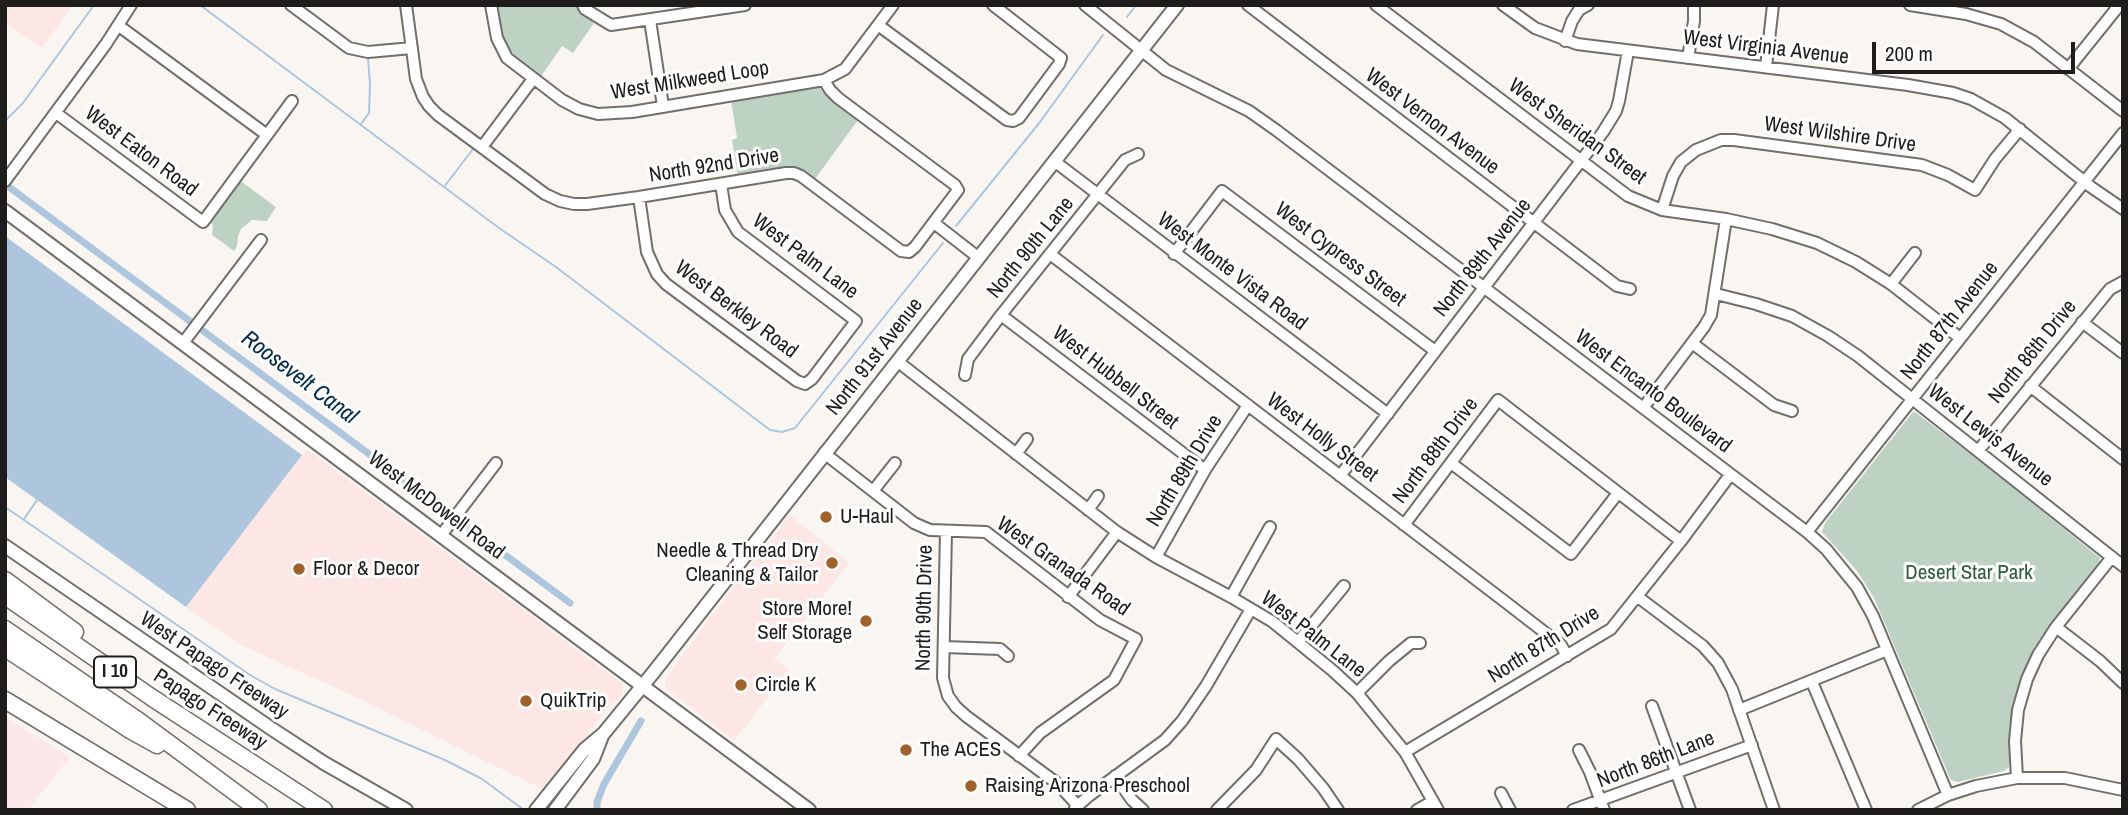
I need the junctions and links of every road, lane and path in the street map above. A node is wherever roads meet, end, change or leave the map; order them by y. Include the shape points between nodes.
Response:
1 (131, 5) edge
2 (290, 5) edge
3 (407, 5) edge
4 (491, 5) edge
5 (583, 5) edge
6 (745, 5) edge
7 (893, 5) edge
8 (993, 5) edge
9 (1085, 5) edge
10 (1177, 5) edge
11 (1377, 5) edge
12 (1503, 5) edge
13 (1588, 5) edge
14 (1694, 5) edge
15 (1773, 5) edge
16 (1910, 5) edge
17 (1250, 6) edge
18 (2116, 7) edge
19 (650, 20) junction
20 (878, 25) junction
21 (118, 26) junction
22 (1565, 41) junction
23 (412, 48) junction
24 (1141, 51) junction
25 (1628, 51) junction
26 (1688, 58) junction
27 (1766, 67) junction
28 (2068, 69) junction
29 (533, 79) junction
30 (824, 80) junction
31 (292, 101) dead end
32 (663, 106) junction
33 (2123, 111) edge
34 (56, 113) junction
35 (2020, 129) junction
36 (2123, 133) edge
37 (267, 135) junction
38 (1689, 138) dead end
39 (482, 147) junction
40 (1696, 150) junction
41 (1138, 153) dead end
42 (1054, 161) junction
43 (1581, 162) junction
44 (7, 179) edge
45 (2084, 181) junction
46 (721, 184) junction
47 (1098, 195) junction
48 (639, 197) junction
49 (2123, 209) edge
50 (1662, 210) junction
51 (5, 211) edge
52 (1726, 219) junction
53 (934, 223) junction
54 (1534, 224) junction
55 (261, 240) dead end
56 (1915, 253) dead end
57 (1050, 254) junction
58 (1174, 254) junction
59 (979, 258) junction
60 (2123, 282) edge
61 (1891, 284) junction
62 (1484, 288) junction
63 (1630, 289) dead end
64 (1716, 294) junction
65 (1001, 315) junction
66 (2082, 322) junction
67 (1960, 338) junction
68 (183, 343) junction
69 (1692, 343) junction
70 (1435, 351) junction
71 (2123, 353) edge
72 (897, 361) junction
73 (965, 375) dead end
74 (805, 384) joint
75 (2030, 386) junction
76 (1912, 400) junction
77 (1248, 405) junction
78 (1643, 408) junction
79 (1792, 411) dead end
80 (1388, 414) junction
81 (1027, 439) dead end
82 (1978, 450) junction
83 (824, 453) junction
84 (1016, 454) junction
85 (2123, 459) edge
86 (496, 463) dead end
87 (895, 463) dead end
88 (1451, 463) junction
89 (1205, 470) junction
90 (1730, 475) junction
91 (1340, 476) junction
92 (873, 491) junction
93 (1618, 493) junction
94 (1098, 496) dead end
95 (1088, 510) junction
96 (962, 517) dead end
97 (1404, 525) junction
98 (1270, 527) dead end
99 (960, 530) junction
100 (946, 531) junction
101 (1117, 532) junction
102 (1807, 532) junction
103 (442, 534) junction
104 (1681, 541) junction
105 (5, 546) edge
106 (1156, 557) junction
107 (2112, 557) junction
108 (2123, 566) edge
109 (5, 580) edge
110 (1344, 586) dead end
111 (5, 596) edge
112 (1068, 597) junction
113 (1231, 597) junction
114 (1638, 597) junction
115 (1251, 609) junction
116 (2056, 627) junction
117 (5, 629) edge
118 (1297, 642) junction
119 (1420, 643) dead end
120 (944, 647) junction
121 (5, 648) edge
122 (1888, 650) junction
123 (1008, 656) dead end
124 (1567, 656) junction
125 (1812, 682) junction
126 (643, 684) junction
127 (2123, 684) edge
128 (1357, 693) junction
129 (5, 700) edge
130 (1652, 706) dead end
131 (1739, 710) junction
132 (604, 733) junction
133 (226, 744) junction
134 (1752, 746) junction
135 (1578, 750) dead end
136 (1405, 752) junction
137 (1019, 756) junction
138 (206, 772) junction
139 (1675, 772) junction
140 (1115, 776) junction
141 (2017, 778) junction
142 (2123, 790) edge
143 (1501, 793) dead end
144 (1948, 795) junction
145 (1436, 805) edge
146 (1603, 805) edge
147 (539, 806) edge
148 (1076, 808) edge
149 (187, 810) edge
150 (259, 810) edge
151 (324, 810) edge
152 (406, 810) edge
153 (555, 810) edge
154 (809, 810) edge
155 (1143, 810) edge
156 (1217, 810) edge
157 (1338, 810) edge
158 (1417, 810) edge
159 (1510, 810) edge
160 (1573, 810) edge
161 (1690, 810) edge
162 (1774, 810) edge
163 (1866, 810) edge
164 (1918, 810) edge

1 - 21 street
2 - 23 street via 349,48 368,52
3 - 23 street
4 - 29 street, West Milkweed Loop via 502,48
5 - 19 street via 611,24
6 - 19 street
7 - 20 street
8 - 20 street via 1061,58 1013,121
9 - 24 street, West Encanto Boulevard
10 - 24 main road, North 91st Avenue
11 - 43 street, West Sheridan Street
12 - 22 street, West Virginia Avenue via 1535,28
13 - 22 street via 1579,10
14 - 26 street
15 - 27 street
16 - 28 street via 1966,13 2001,24
17 - 54 street, West Vernon Avenue
18 - 28 street
19 - 32 street
20 - 30 street via 845,69
21 - 34 street
21 - 37 street
22 - 25 street, West Virginia Avenue
23 - 39 street via 419,88 429,106
24 - 42 main road, North 91st Avenue
24 - 62 street, West Encanto Boulevard via 1177,76 1258,117
25 - 26 street, West Virginia Avenue
25 - 43 street, North 89th Avenue via 1616,111
26 - 27 street, West Virginia Avenue
27 - 35 street, West Virginia Avenue via 1938,89 1980,104
28 - 33 street
29 - 32 street, West Milkweed Loop via 562,100 598,114
29 - 39 street
30 - 32 street, West Milkweed Loop
30 - 53 street via 838,98 955,185 958,190
31 - 37 street
34 - 37 street, West Eaton Road via 203,222
34 - 44 street
35 - 40 street, West Wilshire Drive via 1975,190 1922,165 1734,140
35 - 45 street, West Virginia Avenue
36 - 45 street, North 87th Avenue
38 - 40 street
39 - 48 street via 560,201 587,204
40 - 50 street via 1677,169
41 - 47 street, North 90th Lane via 1125,160
42 - 47 street, West Monte Vista Road
42 - 59 main road, North 91st Avenue
43 - 50 street, West Sheridan Street via 1628,196
43 - 54 street, North 89th Avenue
45 - 49 street, West Virginia Avenue
45 - 67 street, North 87th Avenue
46 - 48 street, North 92nd Drive
46 - 53 street, North 92nd Drive via 794,173 901,251 909,252
46 - 74 street, West Palm Lane via 725,210 738,232 856,321
47 - 57 street, North 90th Lane
47 - 58 street, West Monte Vista Road
48 - 74 street, West Berkley Road via 647,252 657,274
50 - 52 street, West Sheridan Street
51 - 68 main road, West McDowell Road
52 - 61 street, West Sheridan Street via 1817,243
52 - 64 street
53 - 59 street
54 - 62 street, North 89th Avenue
54 - 63 street, West Vernon Avenue via 1617,286
55 - 68 street
56 - 61 street
57 - 65 street, North 90th Lane
57 - 77 street, West Holly Street
58 - 70 street, West Cypress Street via 1222,191
58 - 80 street, West Monte Vista Road
59 - 72 main road, North 91st Avenue
60 - 66 street, North 86th Drive via 2109,289
61 - 67 street, West Sheridan Street
62 - 70 street, North 89th Avenue
62 - 78 street, West Encanto Boulevard
64 - 69 street via 1711,315
64 - 76 street, West Lewis Avenue via 1792,316 1858,356
65 - 73 street, North 90th Lane via 968,359
65 - 89 street, West Hubbell Street
66 - 71 street
66 - 75 street, North 86th Drive
67 - 76 street, North 87th Avenue
68 - 103 main road, West McDowell Road
69 - 78 street
69 - 79 street via 1774,405
70 - 80 street, North 89th Avenue
72 - 83 main road, North 91st Avenue
72 - 84 street, West Palm Lane
75 - 82 street, North 86th Drive
75 - 85 street
76 - 82 street, West Lewis Avenue
76 - 102 street, North 87th Avenue
77 - 89 street, North 89th Drive
77 - 91 street, West Holly Street
78 - 90 street, West Encanto Boulevard
80 - 91 street, North 89th Avenue
81 - 84 street
82 - 107 street, West Lewis Avenue
83 - 92 street, West Granada Road
83 - 126 main road, North 91st Avenue
84 - 95 street, West Palm Lane
86 - 103 street
87 - 92 street
88 - 93 street via 1572,554
88 - 93 street, North 88th Drive via 1499,400
88 - 97 street, North 88th Drive
89 - 106 street, North 89th Drive
90 - 102 street, West Encanto Boulevard
90 - 104 street, North 87th Drive
91 - 97 street, West Holly Street
92 - 100 street, West Granada Road via 914,523
93 - 104 street
94 - 95 street
95 - 101 street, West Palm Lane
96 - 99 street
97 - 124 street, West Holly Street via 1561,645
98 - 113 street
99 - 100 street, West Granada Road
99 - 112 street, West Granada Road via 986,532
100 - 120 street, North 90th Drive
101 - 106 street, West Palm Lane
101 - 112 street
102 - 122 street, West Encanto Boulevard via 1857,587
103 - 126 main road, West McDowell Road
104 - 114 street, North 87th Drive
105 - 152 main road, West Papago Freeway via 282,736
106 - 113 street, West Palm Lane
107 - 108 street, West Lewis Avenue
107 - 116 street
109 - 133 highway
110 - 118 street
111 - 133 highway, Papago Freeway / I 10
112 - 137 street, West Granada Road via 1136,639 1114,680 1040,733
113 - 115 street, West Palm Lane
114 - 124 street, North 87th Drive via 1612,629
114 - 131 street via 1703,646 1718,663
115 - 118 street, West Palm Lane
115 - 140 street via 1182,721 1158,747
116 - 127 street
116 - 141 street via 2021,694 2015,741
117 - 138 highway, I 10
118 - 128 street, West Palm Lane
119 - 128 street via 1411,643
120 - 123 street via 1000,649
120 - 137 street, North 90th Drive via 948,696
121 - 138 highway via 130,730
122 - 125 street
122 - 144 street, West Encanto Boulevard
124 - 136 street, North 87th Drive
125 - 131 street
125 - 163 street
126 - 132 main road, North 91st Avenue
126 - 154 main road, West McDowell Road
128 - 136 street, West Palm Lane
129 - 149 highway
130 - 139 street
131 - 134 street
132 - 147 main road, North 91st Avenue via 585,749
132 - 153 main road, North 91st Avenue via 593,759
133 - 151 highway, Papago Freeway / I 10
134 - 139 street, North 86th Lane
134 - 162 street
135 - 146 street
136 - 145 street, West Palm Lane
137 - 148 street via 1058,785
138 - 150 highway, I 10
139 - 146 street, North 86th Lane
139 - 161 street
140 - 148 street
140 - 155 street
141 - 142 street via 2065,778
141 - 144 street
143 - 159 street
144 - 164 street
145 - 158 street
146 - 160 street, North 86th Lane
156 - 157 street via 1256,770 1276,739 1307,769

